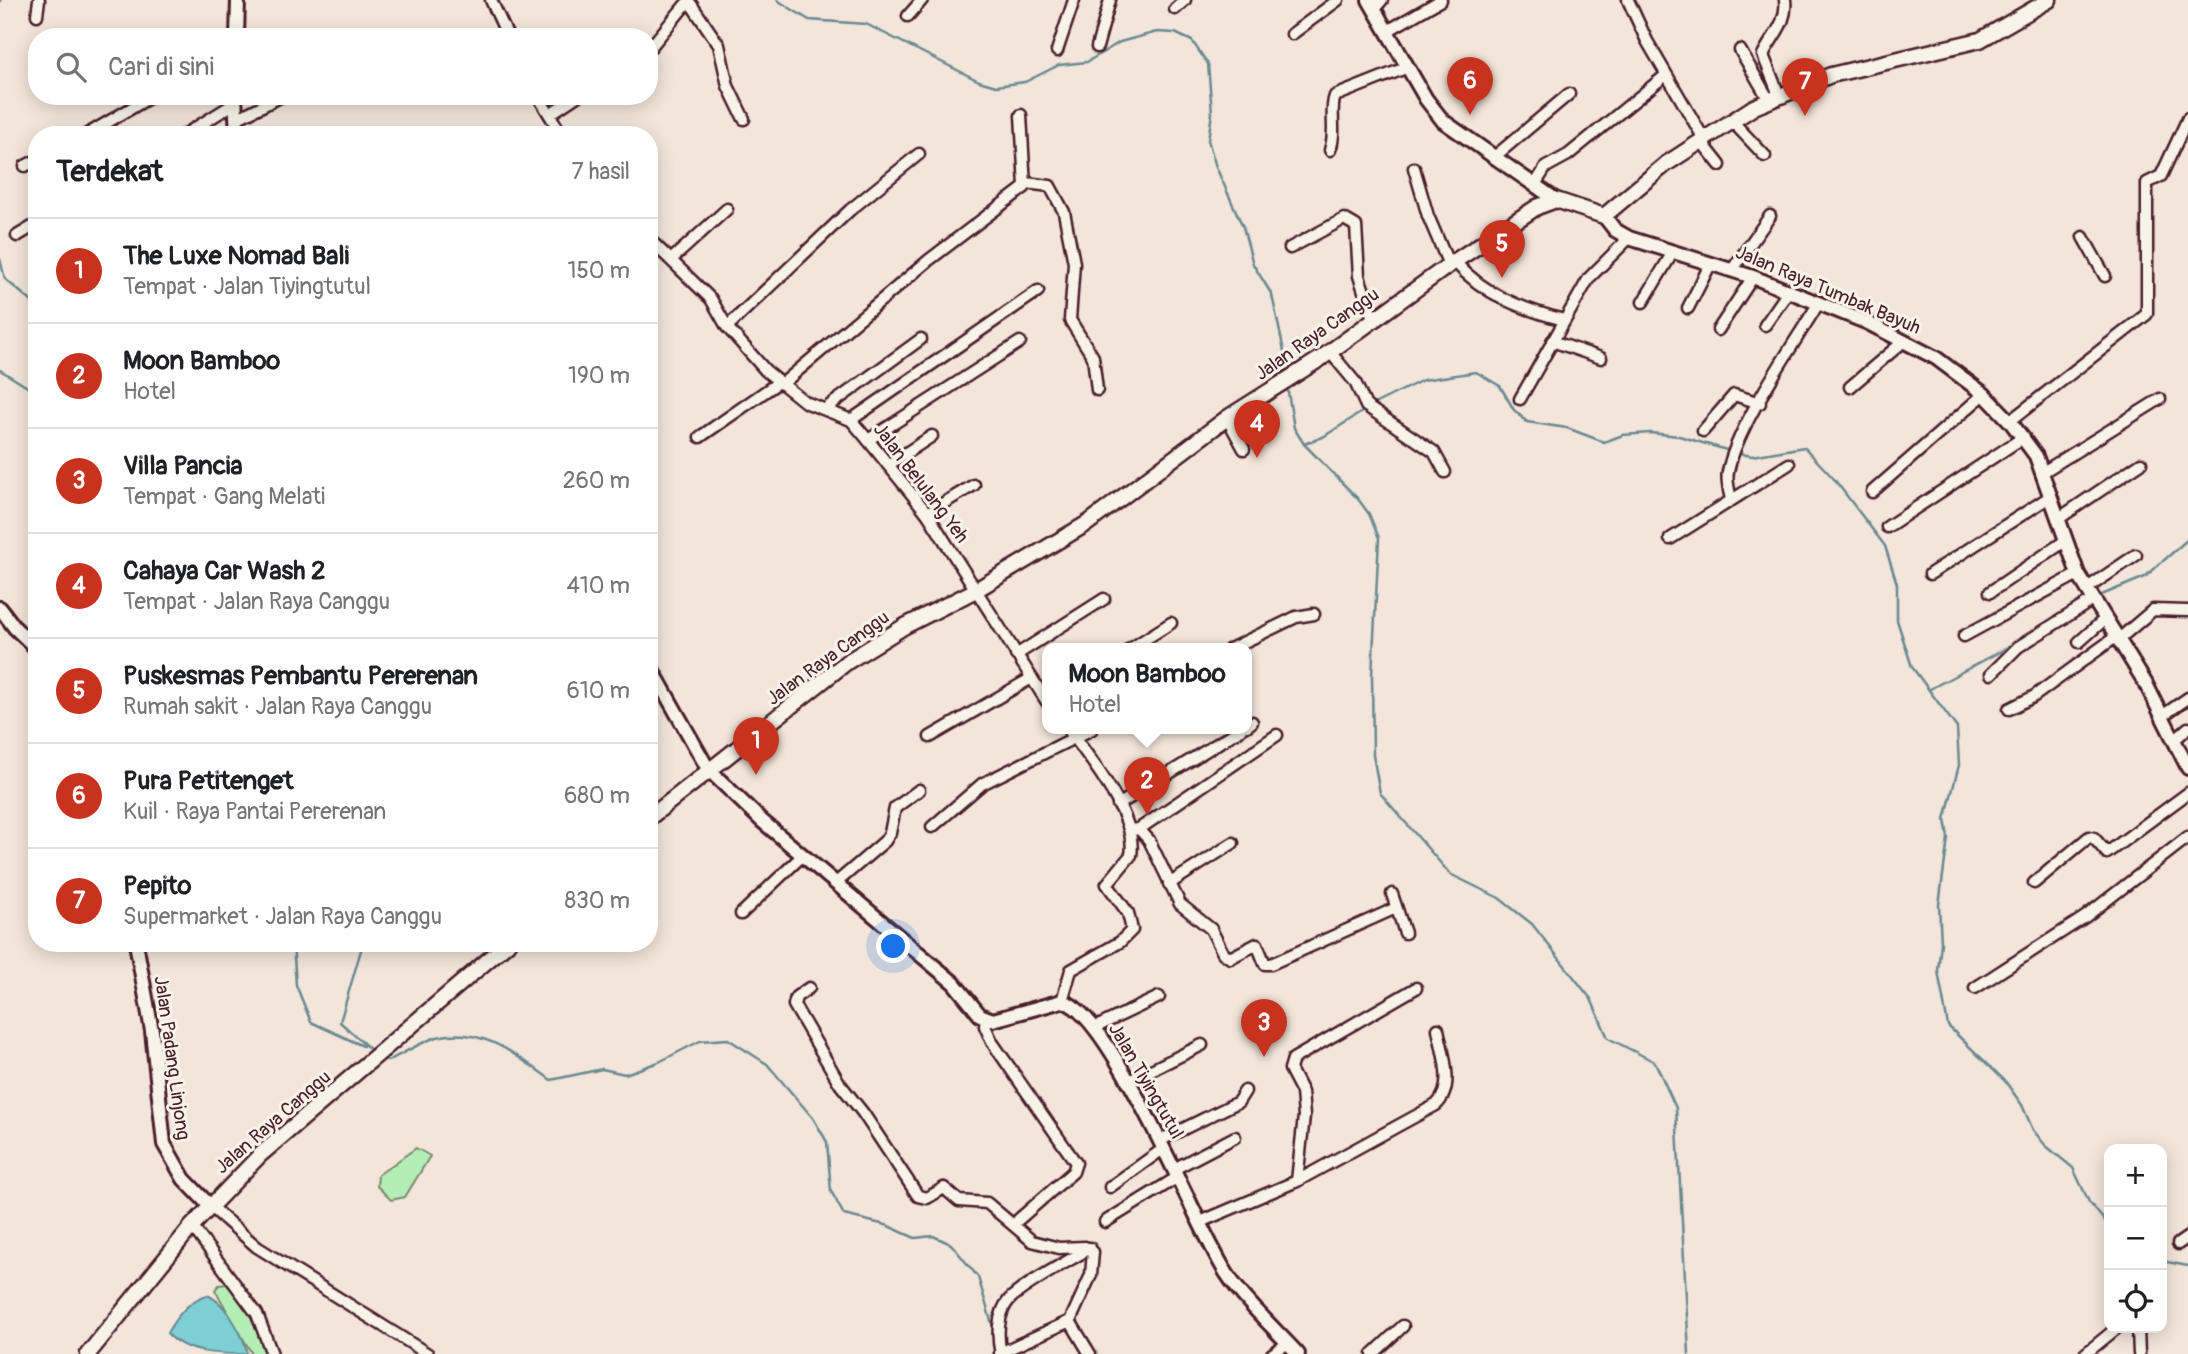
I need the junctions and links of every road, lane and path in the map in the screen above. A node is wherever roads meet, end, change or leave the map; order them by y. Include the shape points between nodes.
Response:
1 (39, 0) edge
2 (238, 0) edge
3 (491, 0) edge
4 (922, 0) edge
5 (1074, 0) edge
6 (1110, 0) edge
7 (1185, 0) edge
8 (1338, 0) edge
9 (1441, 0) edge
10 (1628, 0) edge
11 (1785, 0) edge
12 (2049, 0) edge
13 (1376, 3) edge
14 (1175, 9) dead end
15 (37, 15) dead end
16 (908, 16) dead end
17 (237, 28) edge
18 (504, 28) edge
19 (1389, 30) junction
20 (1292, 34) dead end
21 (658, 38) edge
22 (1097, 47) dead end
23 (1740, 50) dead end
24 (1057, 51) dead end
25 (1409, 67) junction
26 (1666, 75) junction
27 (1569, 94) dead end
28 (1774, 97) junction
29 (137, 105) edge
30 (228, 105) edge
31 (235, 105) edge
32 (264, 105) edge
33 (544, 105) edge
34 (564, 105) edge
35 (550, 114) junction
36 (1021, 115) dead end
37 (2188, 118) edge
38 (236, 119) junction
39 (744, 119) dead end
40 (1731, 120) junction
41 (101, 126) edge
42 (197, 126) edge
43 (236, 126) edge
44 (557, 126) edge
45 (1702, 140) junction
46 (1330, 150) dead end
47 (919, 154) dead end
48 (1765, 156) dead end
49 (1493, 158) junction
50 (28, 164) edge
51 (1720, 165) dead end
52 (25, 166) dead end
53 (1414, 168) dead end
54 (1531, 181) junction
55 (1026, 183) junction
56 (1556, 200) junction
57 (1536, 207) junction
58 (727, 209) dead end
59 (1604, 216) junction
60 (1770, 216) dead end
61 (28, 229) edge
62 (17, 236) dead end
63 (2083, 237) dead end
64 (1629, 238) junction
65 (658, 247) edge
66 (1290, 248) dead end
67 (1673, 252) junction
68 (672, 259) junction
69 (1452, 263) junction
70 (1711, 263) junction
71 (1732, 270) junction
72 (2105, 276) dead end
73 (1753, 277) junction
74 (1038, 291) dead end
75 (1788, 292) junction
76 (1643, 302) dead end
77 (1818, 304) junction
78 (1688, 308) dead end
79 (1373, 319) junction
80 (1564, 320) junction
81 (1765, 325) dead end
82 (727, 327) junction
83 (1718, 330) dead end
84 (921, 339) dead end
85 (1552, 341) junction
86 (1904, 341) junction
87 (1020, 342) dead end
88 (1330, 352) junction
89 (1601, 358) dead end
90 (781, 383) junction
91 (1850, 387) dead end
92 (1097, 390) dead end
93 (1984, 394) junction
94 (1520, 399) dead end
95 (2160, 399) dead end
96 (1760, 403) junction
97 (825, 409) junction
98 (1227, 418) junction
99 (851, 420) junction
100 (2010, 421) junction
101 (1703, 431) dead end
102 (932, 436) dead end
103 (699, 437) dead end
104 (2024, 437) junction
105 (868, 440) junction
106 (1244, 449) dead end
107 (2141, 463) dead end
108 (1789, 464) dead end
109 (888, 465) junction
110 (1446, 472) dead end
111 (2043, 472) junction
112 (975, 485) dead end
113 (1872, 492) dead end
114 (2051, 496) junction
115 (1731, 499) junction
116 (926, 513) junction
117 (2058, 519) junction
118 (1887, 527) dead end
119 (1670, 539) dead end
120 (2065, 541) junction
121 (2136, 555) dead end
122 (1930, 574) dead end
123 (2078, 574) junction
124 (976, 590) junction
125 (1990, 592) dead end
126 (2089, 594) junction
127 (1104, 599) dead end
128 (0, 608) edge
129 (2188, 611) edge
130 (1314, 614) dead end
131 (2106, 618) junction
132 (1171, 623) dead end
133 (1964, 636) dead end
134 (2118, 637) junction
135 (28, 640) edge
136 (2080, 642) dead end
137 (1139, 643) edge
138 (1242, 643) edge
139 (1016, 655) junction
140 (1991, 674) dead end
141 (1030, 678) junction
142 (658, 680) edge
143 (1042, 694) edge
144 (2188, 698) edge
145 (2009, 709) dead end
146 (2162, 716) junction
147 (2188, 728) edge
148 (1072, 734) edge
149 (1085, 734) edge
150 (1233, 734) edge
151 (1277, 736) dead end
152 (930, 737) dead end
153 (1076, 740) junction
154 (2174, 740) junction
155 (2188, 768) edge
156 (709, 769) junction
157 (919, 790) dead end
158 (2188, 793) edge
159 (1118, 805) junction
160 (658, 811) edge
161 (932, 827) dead end
162 (1135, 829) junction
163 (2188, 837) edge
164 (1233, 844) dead end
165 (802, 856) junction
166 (2034, 883) dead end
167 (836, 884) junction
168 (1169, 884) junction
169 (1392, 894) dead end
170 (1396, 908) junction
171 (741, 914) dead end
172 (1405, 933) dead end
173 (138, 952) edge
174 (498, 952) edge
175 (809, 988) dead end
176 (1416, 988) dead end
177 (1975, 988) dead end
178 (1159, 997) dead end
179 (1062, 1001) junction
180 (986, 1018) junction
181 (1094, 1028) junction
182 (1438, 1029) dead end
183 (1202, 1045) dead end
184 (1127, 1082) junction
185 (1245, 1091) dead end
186 (1236, 1137) dead end
187 (1161, 1145) junction
188 (1176, 1173) junction
189 (1297, 1181) junction
190 (1110, 1187) dead end
191 (210, 1206) junction
192 (1018, 1220) dead end
193 (1105, 1222) dead end
194 (1200, 1222) junction
195 (192, 1226) junction
196 (2188, 1237) edge
197 (2178, 1244) dead end
198 (1090, 1248) junction
199 (1070, 1321) junction
200 (1403, 1326) dead end
201 (2111, 1333) edge
202 (2138, 1333) edge
203 (1288, 1343) junction
204 (1000, 1353) edge
205 (1088, 1353) edge
206 (88, 1354) edge
207 (272, 1354) edge
208 (428, 1354) edge
209 (1272, 1354) edge
210 (1298, 1354) edge
211 (1373, 1354) edge
212 (2085, 1354) edge
213 (2139, 1354) edge

1 - 15 street
2 - 17 street
3 - 18 street
4 - 16 street
5 - 24 street
6 - 22 street
7 - 14 street
8 - 20 street
9 - 19 street
10 - 26 street
11 - 28 street via 1781,26 1763,55
12 - 28 main road via 1980,40 1831,75
13 - 19 street
19 - 25 street
21 - 39 street via 685,4 691,4 719,45 728,86
23 - 28 street
25 - 46 street via 1335,96
25 - 49 street via 1443,121
26 - 45 street
26 - 54 street
27 - 49 street
28 - 40 main road
29 - 41 street
30 - 42 street
31 - 38 street
32 - 38 street
33 - 35 street
34 - 35 street
35 - 44 street
36 - 55 street
37 - 100 street via 2161,176 2147,183 2147,314
38 - 43 street
40 - 45 main road
40 - 48 street
45 - 51 street
45 - 59 main road
47 - 82 street via 850,210
49 - 54 street
50 - 52 street
53 - 69 street via 1428,216
54 - 56 street
54 - 57 street
55 - 90 street
55 - 92 street via 1050,186 1064,212 1074,263 1070,320 1093,358
56 - 57 main road, Jalan Raya Canggu
56 - 59 main road
57 - 69 main road, Jalan Raya Canggu
58 - 68 street
59 - 64 street, Jalan Raya Tumbak Bayuh
60 - 71 street
61 - 62 street
63 - 72 street
64 - 67 street, Jalan Raya Tumbak Bayuh
64 - 80 street via 1589,278
65 - 68 street, Jalan Belulang Yeh
66 - 79 street via 1344,219 1352,221 1361,285
67 - 70 street, Jalan Raya Tumbak Bayuh
67 - 76 street
68 - 82 street, Jalan Belulang Yeh via 711,299
69 - 79 main road, Jalan Raya Canggu
69 - 80 street via 1489,292 1532,312
70 - 71 street, Jalan Raya Tumbak Bayuh
70 - 78 street
71 - 73 street, Jalan Raya Tumbak Bayuh
73 - 75 street, Jalan Raya Tumbak Bayuh
73 - 83 street
74 - 99 street
75 - 77 street, Jalan Raya Tumbak Bayuh
75 - 81 street
77 - 86 street, Jalan Raya Tumbak Bayuh
77 - 96 street
79 - 88 main road, Jalan Raya Canggu
80 - 85 street
82 - 90 street, Jalan Belulang Yeh
84 - 97 street
85 - 89 street
85 - 94 street
86 - 91 street
86 - 93 street, Jalan Raya Tumbak Bayuh via 1936,358
87 - 105 street
88 - 98 main road, Jalan Raya Canggu
88 - 110 street via 1356,382 1366,405 1434,452
90 - 97 street, Jalan Belulang Yeh via 805,402
90 - 103 street
93 - 100 street, Jalan Raya Tumbak Bayuh
93 - 113 street
95 - 111 street
96 - 101 street via 1734,395
96 - 115 street via 1728,472
97 - 99 street, Jalan Belulang Yeh
98 - 106 street
98 - 124 main road, Jalan Raya Canggu via 1088,523
99 - 105 street, Jalan Belulang Yeh
100 - 104 street, Jalan Raya Tumbak Bayuh
102 - 109 street
104 - 111 street, Jalan Raya Tumbak Bayuh
104 - 118 street
105 - 109 street, Jalan Belulang Yeh
107 - 117 street
108 - 115 street
109 - 116 street, Jalan Belulang Yeh
111 - 114 street, Jalan Raya Tumbak Bayuh
112 - 116 street
114 - 117 street, Jalan Raya Tumbak Bayuh
114 - 122 street
115 - 119 street
116 - 124 street, Jalan Belulang Yeh
117 - 120 street, Jalan Raya Tumbak Bayuh
120 - 123 street, Jalan Raya Tumbak Bayuh
120 - 125 street
121 - 126 street
123 - 126 street, Jalan Raya Tumbak Bayuh
123 - 133 street
124 - 139 street, Jalan Belulang Yeh
124 - 156 main road, Jalan Raya Canggu via 847,662
126 - 131 street, Jalan Raya Tumbak Bayuh
126 - 140 street via 2018,647
127 - 139 street
128 - 135 street
129 - 134 street via 2152,610
130 - 138 street via 1296,617
131 - 134 street, Jalan Raya Tumbak Bayuh
131 - 136 street
132 - 137 street
134 - 145 street
134 - 146 street, Jalan Raya Tumbak Bayuh
139 - 141 street, Jalan Belulang Yeh
141 - 143 street, Jalan Belulang Yeh
141 - 152 street
142 - 156 street
144 - 146 street
146 - 154 street, Jalan Raya Tumbak Bayuh
147 - 154 street
148 - 153 street
149 - 153 street
150 - 159 street
151 - 162 street
153 - 159 street
153 - 161 street via 982,784
154 - 155 street, Jalan Raya Tumbak Bayuh
156 - 160 main road, Jalan Raya Canggu
156 - 165 street
157 - 167 street via 895,808 885,841
158 - 166 street via 2107,853 2089,837
159 - 162 street
162 - 168 street via 1149,840
162 - 179 street via 1131,855 1107,884 1128,913 1132,930 1071,970
163 - 177 street via 2085,917
164 - 168 street
165 - 167 street
165 - 171 street
167 - 180 street via 954,984
168 - 170 street via 1180,904 1211,929 1223,953 1230,958 1257,944 1265,964
169 - 170 street
170 - 172 street
173 - 191 street, Jalan Padang Linjong via 164,1144 184,1179
174 - 191 main road, Jalan Raya Canggu via 260,1155
175 - 198 street via 794,1004 840,1084 918,1196 927,1198 944,1188 959,1201 987,1203 1031,1241 1059,1248
176 - 189 street via 1293,1059 1290,1069 1302,1092 1304,1116
178 - 181 street
179 - 180 street via 1004,1018
179 - 181 street, Jalan Tiyingtutul
180 - 192 street via 992,1042 1076,1163 1073,1172
181 - 184 street, Jalan Tiyingtutul
182 - 189 street via 1447,1080 1444,1098
183 - 184 street
184 - 187 street, Jalan Tiyingtutul
185 - 187 street via 1238,1102
186 - 188 street
187 - 188 street, Jalan Tiyingtutul
187 - 190 street
188 - 193 street
188 - 194 street, Jalan Tiyingtutul
189 - 194 street
191 - 195 main road, Jalan Raya Canggu
191 - 208 street via 257,1247
194 - 203 street, Jalan Tiyingtutul via 1233,1283
195 - 206 main road, Jalan Raya Canggu
195 - 207 street via 257,1314
196 - 197 street
198 - 199 street via 1095,1258 1091,1275
198 - 204 street via 1010,1299 999,1326
199 - 204 street
199 - 205 street
200 - 211 street
201 - 212 street
202 - 213 street
203 - 209 street
203 - 210 street, Jalan Tiyingtutul

